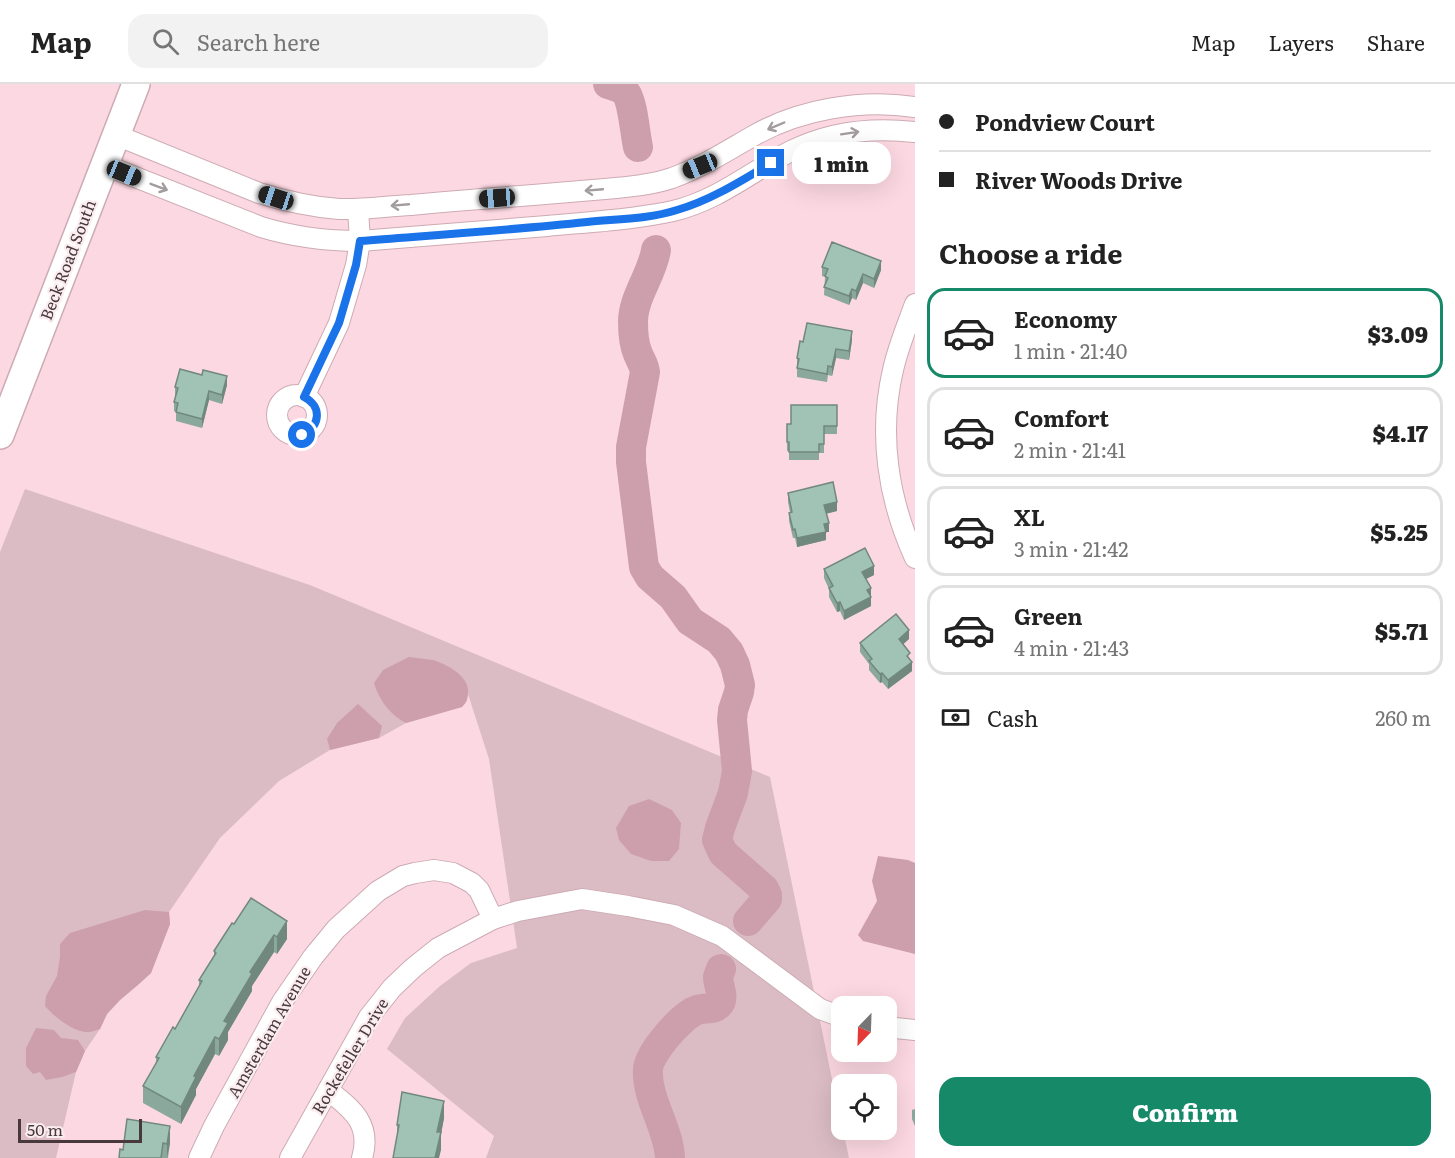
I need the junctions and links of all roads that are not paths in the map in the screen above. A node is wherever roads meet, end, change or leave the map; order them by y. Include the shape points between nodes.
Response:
1 (136, 84) edge
2 (915, 107) edge
3 (915, 132) edge
4 (116, 135) junction
5 (105, 165) junction
6 (358, 209) junction
7 (360, 241) junction
8 (915, 304) edge
9 (304, 397) dead end
10 (0, 435) edge
11 (915, 558) edge
12 (493, 919) junction
13 (831, 1013) edge
14 (897, 1028) edge
15 (915, 1030) edge
16 (328, 1090) junction
17 (200, 1158) edge
18 (290, 1158) edge
19 (362, 1158) edge

1 - 4 main road, Beck Road South
2 -> 6 street via 860,105 804,115 769,128 700,166 648,184
7 -> 3 street via 677,211 732,186 790,152 831,136 887,129
4 - 5 main road, Beck Road South
4 - 6 street via 259,193 318,207
5 -> 7 street via 280,233
5 - 10 main road, Beck Road South
6 - 7 street
7 - 9 street via 339,323
8 - 11 street via 893,369 886,451 893,497
12 - 13 street, Rockefeller Drive via 582,899 674,915 722,936 820,1009
12 - 16 street, Rockefeller Drive via 438,948 392,988 369,1017
12 - 17 street, Amsterdam Avenue via 479,890 453,873 415,873 378,891 336,929 282,1002
14 - 15 street
16 - 18 street, Rockefeller Drive
16 - 19 street via 359,1119 365,1135

